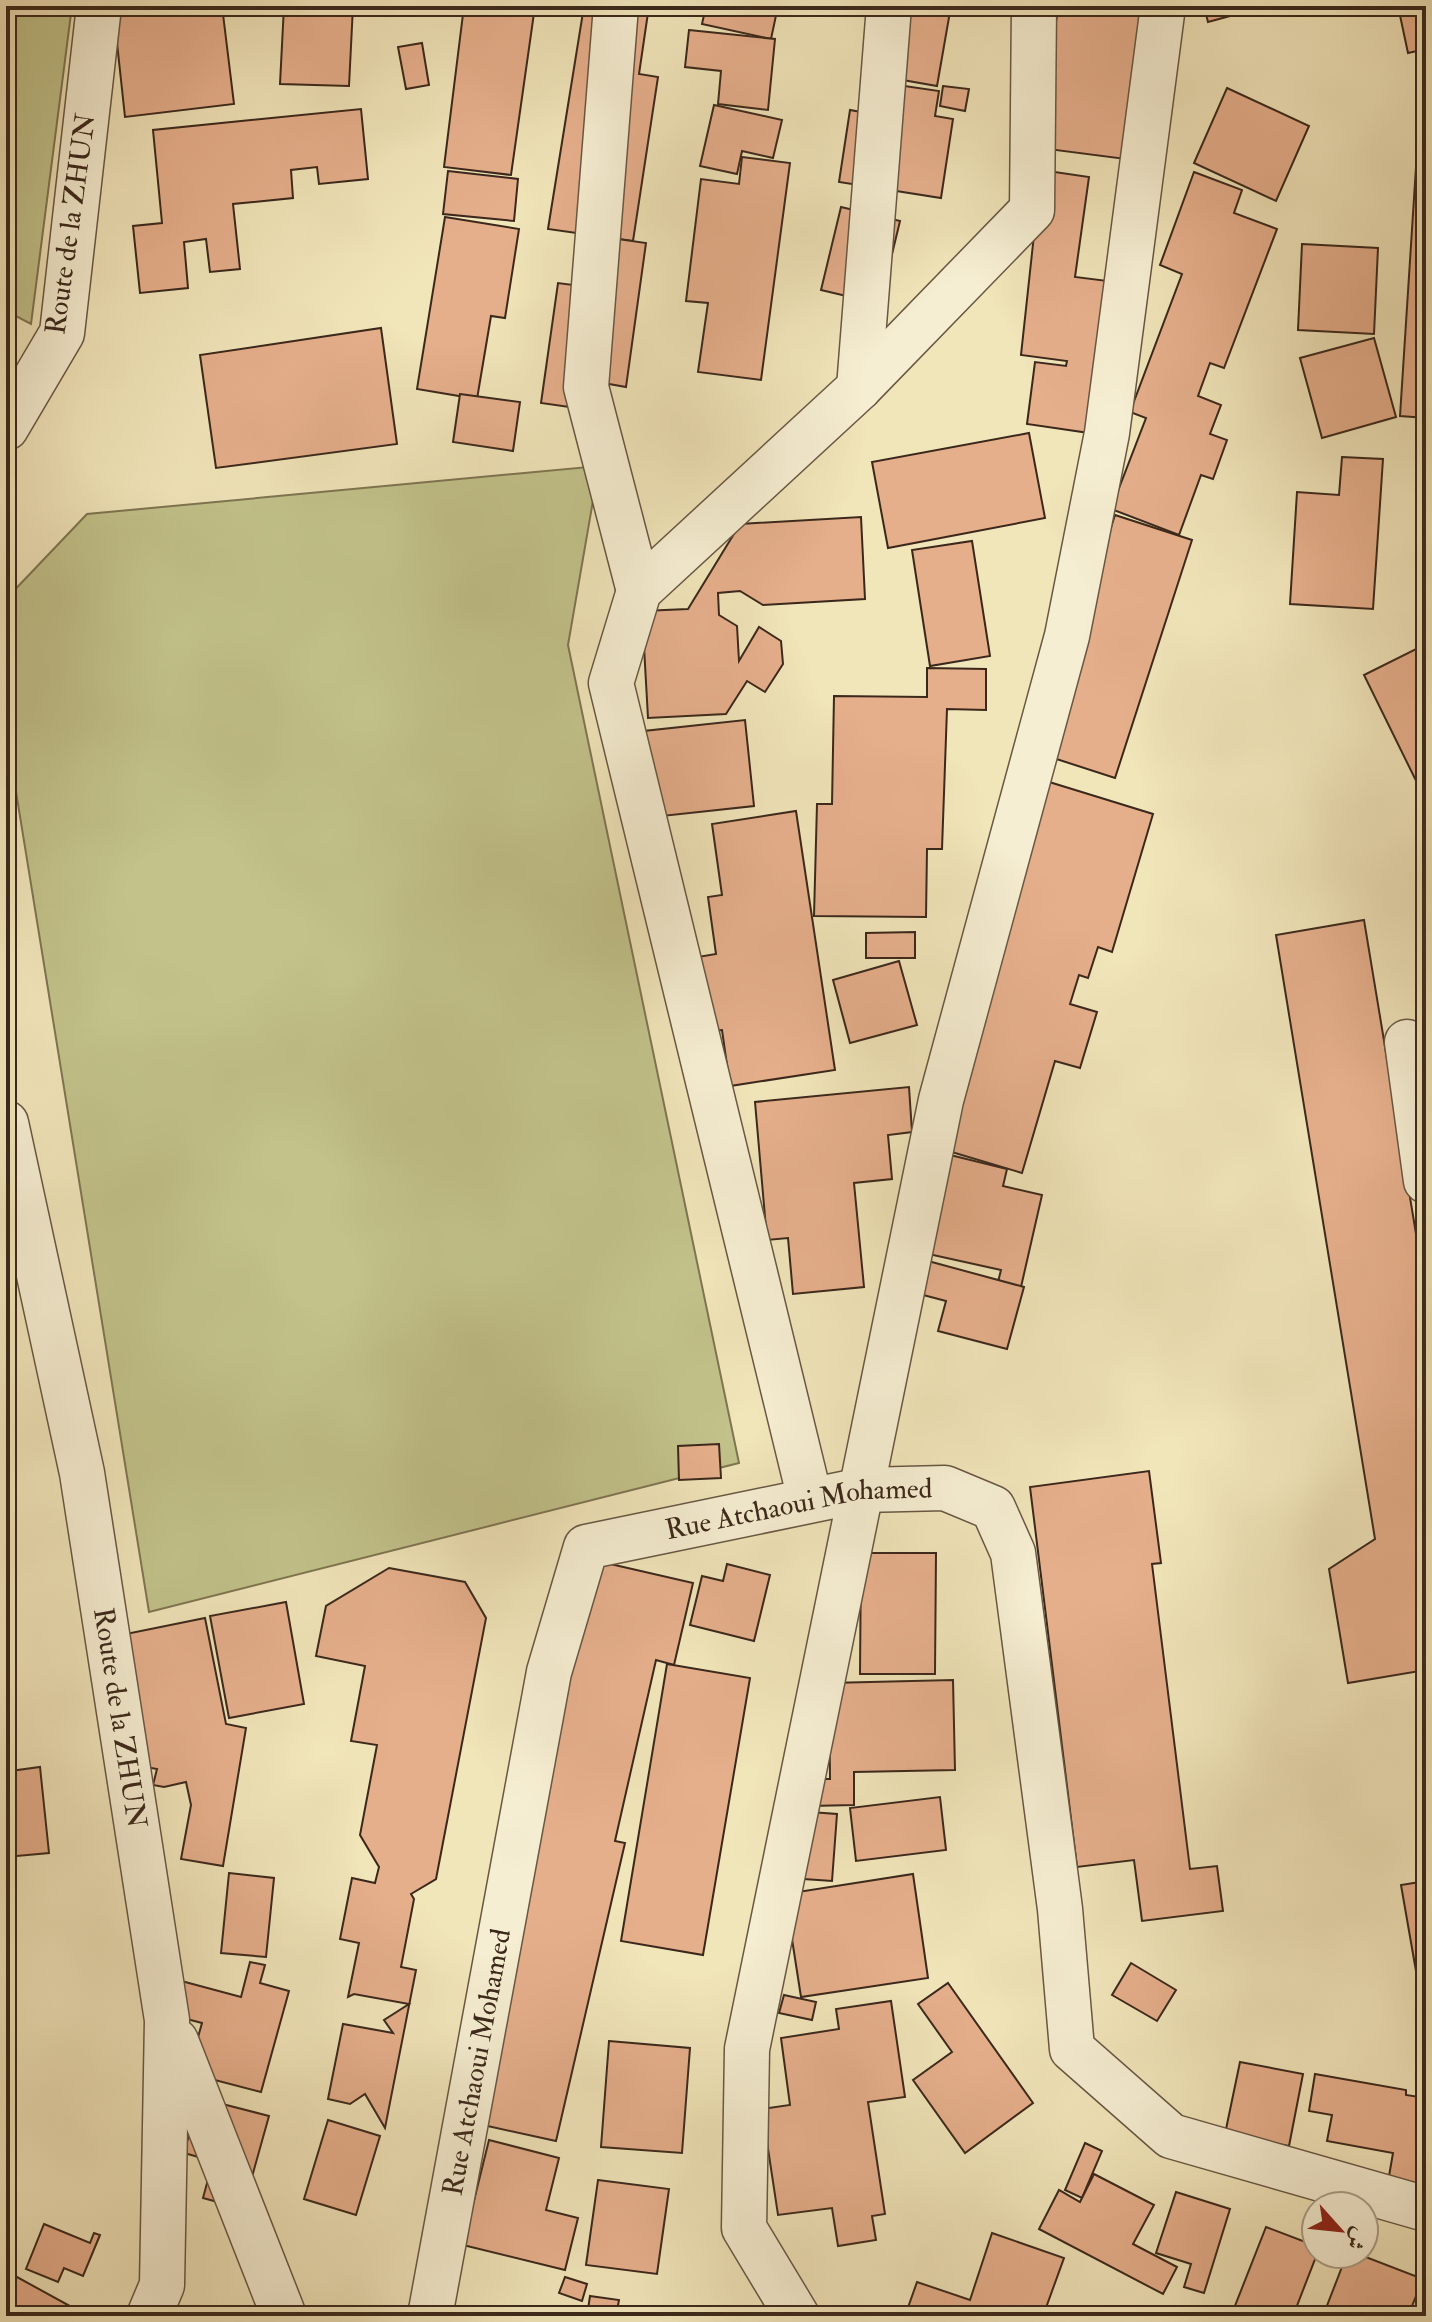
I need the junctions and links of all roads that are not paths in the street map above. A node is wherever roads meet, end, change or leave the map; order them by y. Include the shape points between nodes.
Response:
1 (99, 6) edge
2 (616, 6) edge
3 (889, 6) edge
4 (1034, 6) edge
5 (1163, 6) edge
6 (859, 388) junction
7 (6, 428) edge
8 (639, 591) junction
9 (1407, 1042) dead end
10 (6, 1123) edge
11 (1426, 1181) edge
12 (862, 1490) junction
13 (810, 1499) junction
14 (167, 2020) junction
15 (1426, 2209) edge
16 (149, 2316) edge
17 (284, 2316) edge
18 (430, 2316) edge
19 (797, 2316) edge

1 - 7 street, Route de la ZHUN via 62,333
2 - 8 street via 586,387
3 - 6 street
4 - 6 street via 1032,210
5 - 12 street via 1107,433 1070,620 941,1100
6 - 8 street
8 - 13 street via 611,683
9 - 11 street
10 - 14 street, Route de la ZHUN via 82,1473
12 - 13 street, Rue Atchaoui Mohamed
12 - 15 street, Rue Atchaoui Mohamed via 945,1488 993,1508 1013,1553 1060,1909 1072,2049 1171,2136
12 - 19 street via 747,2049 744,2228
13 - 18 street, Rue Atchaoui Mohamed via 586,1547 549,1672
14 - 16 street, Route de la ZHUN via 162,2285
14 - 17 street

